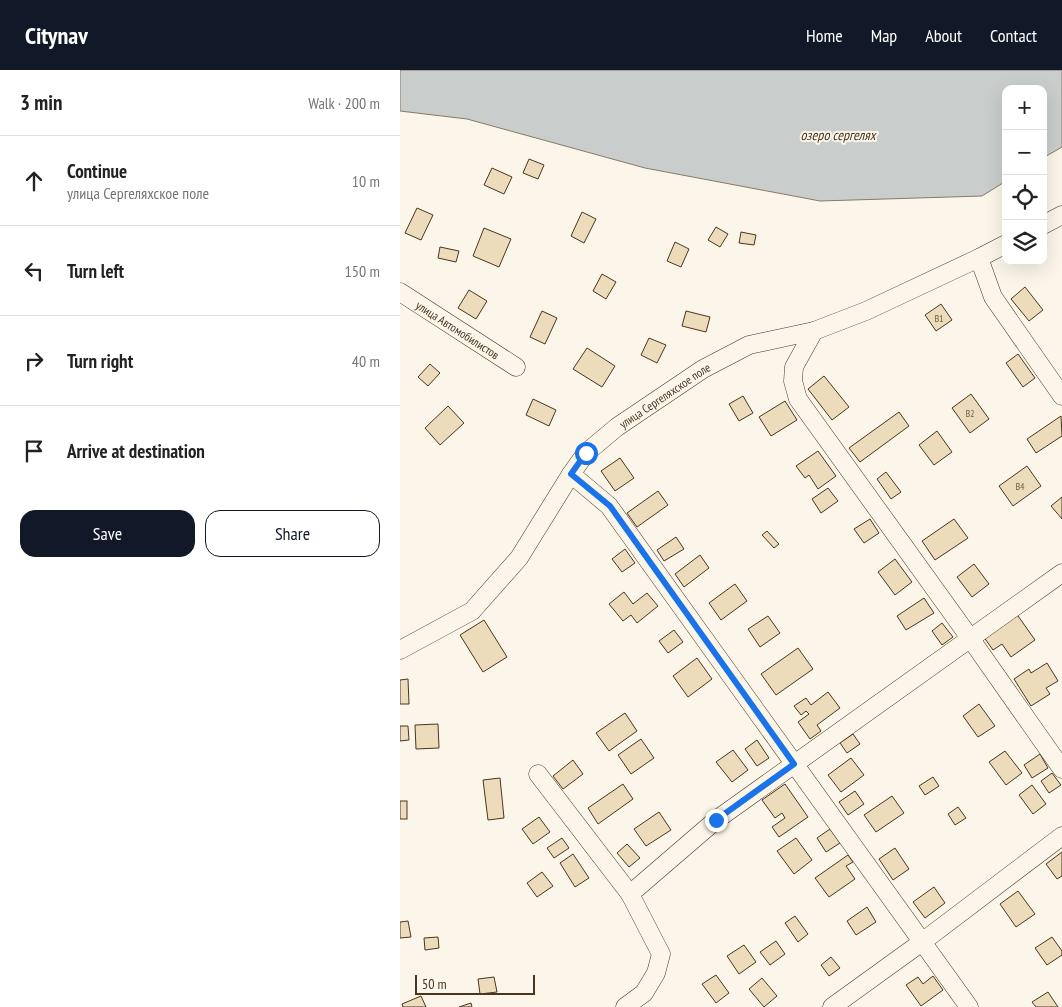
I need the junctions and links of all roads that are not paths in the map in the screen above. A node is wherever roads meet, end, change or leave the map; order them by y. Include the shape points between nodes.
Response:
1 (1062, 215) edge
2 (1047, 223) edge
3 (1002, 246) edge
4 (979, 258) junction
5 (400, 292) edge
6 (814, 330) junction
7 (516, 367) dead end
8 (1062, 396) edge
9 (571, 474) junction
10 (1062, 573) edge
11 (970, 638) junction
12 (400, 650) edge
13 (794, 764) junction
14 (1062, 769) edge
15 (538, 774) dead end
16 (1062, 836) edge
17 (630, 894) junction
18 (922, 942) junction
19 (625, 1007) edge
20 (832, 1007) edge
21 (969, 1007) edge

1 - 2 street
3 - 4 street, улица Сергеляхское поле
4 - 6 street, улица Сергеляхское поле via 866,311
4 - 8 street via 993,297
5 - 7 street, улица Автомобилистов
6 - 9 street, улица Сергеляхское поле via 749,345 703,369 618,427 586,453
6 - 11 street via 794,367 793,381 798,399
9 - 12 street, улица Сергеляхское поле via 519,558 472,610
9 - 13 street via 610,506
10 - 11 street
11 - 13 street
11 - 14 street
13 - 17 street via 716,820
13 - 18 street
15 - 17 street
16 - 18 street
17 - 19 street via 661,954 656,973 644,993
18 - 20 street
18 - 21 street

